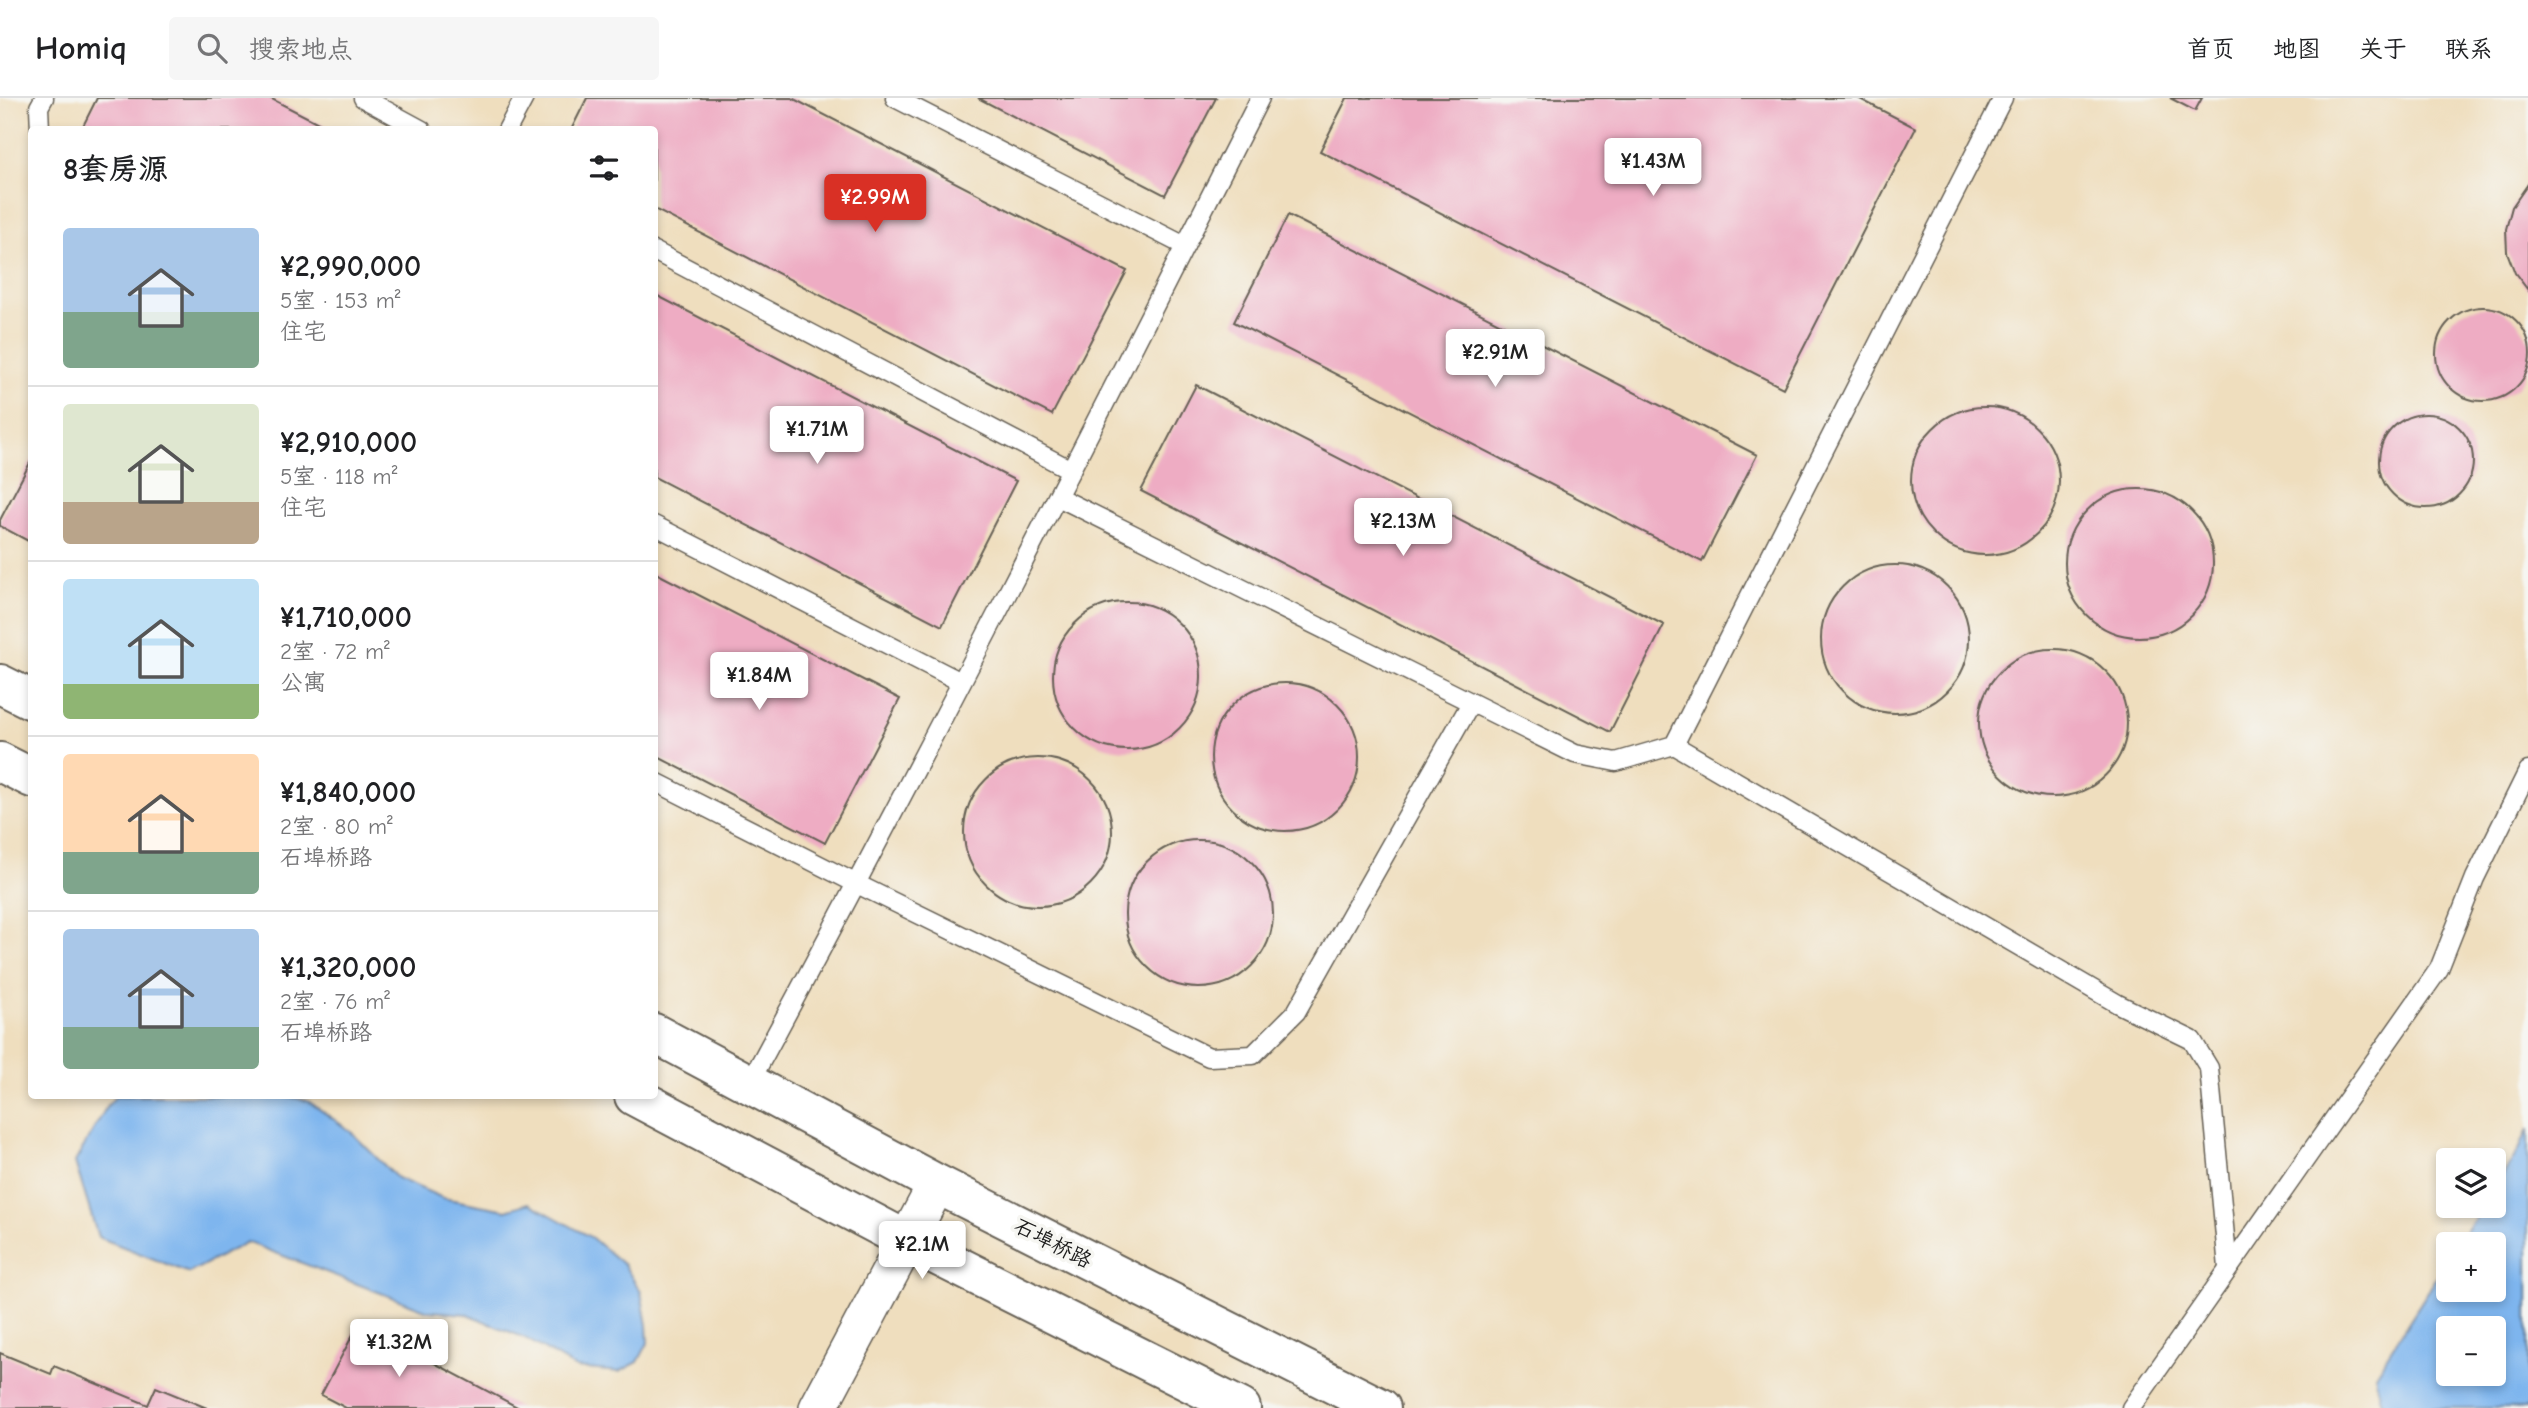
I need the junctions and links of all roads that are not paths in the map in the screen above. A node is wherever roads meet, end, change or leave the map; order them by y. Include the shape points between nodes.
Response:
1 (44, 98) edge
2 (363, 98) edge
3 (524, 98) edge
4 (895, 98) edge
5 (1260, 98) edge
6 (2000, 99) edge
7 (40, 126) edge
8 (415, 126) edge
9 (509, 126) edge
10 (1185, 246) junction
11 (658, 253) edge
12 (1071, 470) junction
13 (1058, 497) junction
14 (658, 527) edge
15 (961, 682) junction
16 (0, 684) edge
17 (28, 698) edge
18 (1471, 702) junction
19 (1674, 745) junction
20 (0, 762) edge
21 (2528, 771) edge
22 (28, 776) edge
23 (658, 783) edge
24 (857, 884) junction
25 (658, 1035) edge
26 (749, 1084) junction
27 (640, 1099) edge
28 (937, 1185) junction
29 (906, 1240) junction
30 (2228, 1268) junction
31 (818, 1408) edge
32 (1241, 1408) edge
33 (1381, 1408) edge
34 (2131, 1408) edge

1 - 7 lane via 39,107
2 - 8 lane
3 - 9 lane
4 - 10 lane
5 - 10 lane
6 - 19 lane
10 - 12 lane
11 - 12 lane
12 - 13 lane
13 - 15 lane
13 - 18 lane
14 - 15 lane
15 - 24 lane
16 - 17 street
18 - 19 lane via 1574,754 1616,762
18 - 24 lane via 1296,1012 1253,1055 1209,1057
19 - 30 lane via 2118,1004 2192,1040 2209,1068
20 - 22 street
21 - 30 lane via 2475,878 2439,969
23 - 24 lane
24 - 26 lane
25 - 26 street, 石埠桥路
26 - 28 street, 石埠桥路
27 - 29 street
28 - 29 street
28 - 33 street, 石埠桥路
29 - 31 street
29 - 32 street
30 - 34 lane

